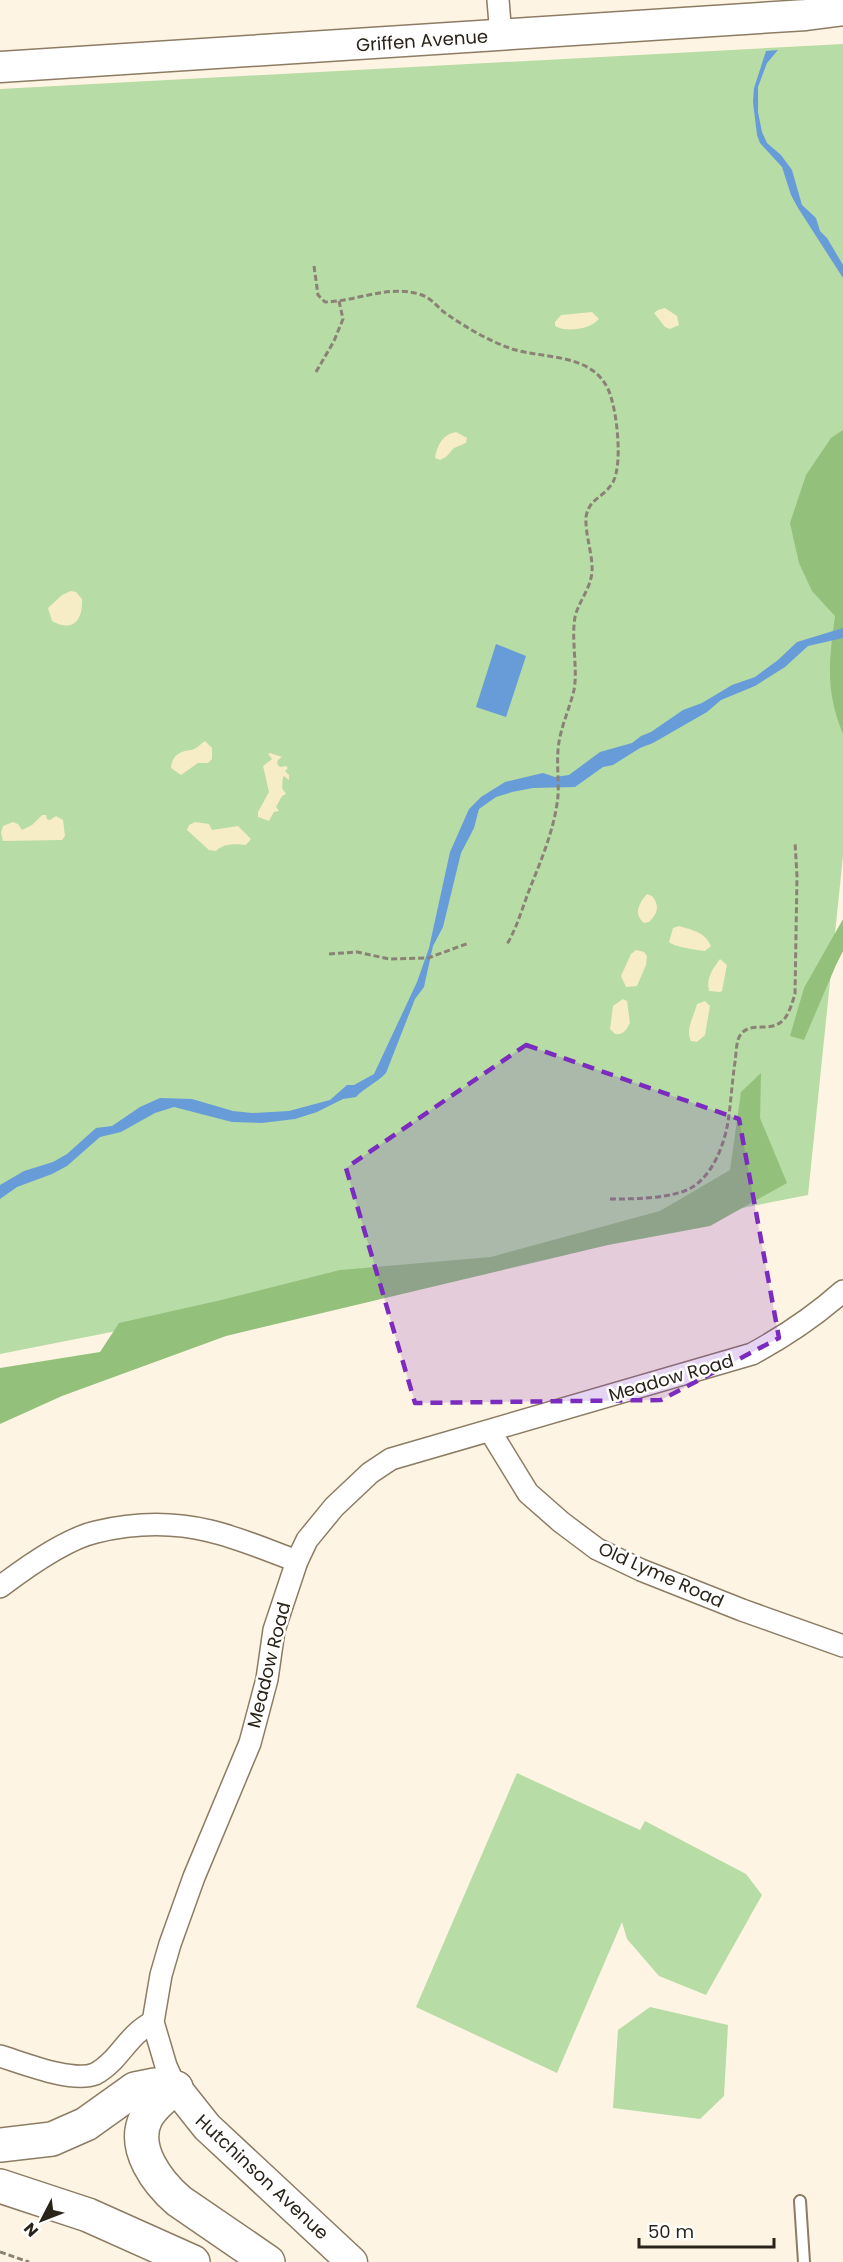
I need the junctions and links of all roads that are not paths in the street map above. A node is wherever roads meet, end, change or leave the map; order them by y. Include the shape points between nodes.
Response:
1 (498, 0) edge
2 (843, 10) edge
3 (501, 36) junction
4 (0, 67) edge
5 (843, 1291) edge
6 (490, 1431) junction
7 (297, 1561) junction
8 (0, 1587) edge
9 (843, 1646) edge
10 (153, 2022) junction
11 (0, 2056) edge
12 (176, 2088) junction
13 (0, 2145) edge
14 (0, 2186) edge
15 (800, 2201) dead end
16 (0, 2208) edge
17 (141, 2262) edge
18 (193, 2262) edge
19 (268, 2262) edge
20 (352, 2262) edge
21 (804, 2262) edge

1 - 3 street
2 - 3 street, Griffen Avenue
3 - 4 street, Griffen Avenue
5 - 6 street, Meadow Road via 787,1335 752,1354
6 - 7 street, Meadow Road via 391,1459 370,1473 334,1507
6 - 9 street, Old Lyme Road via 528,1493 597,1549 742,1610
7 - 8 street via 212,1532 150,1524 94,1532 64,1545
7 - 10 street, Meadow Road via 274,1630 267,1679 250,1743 170,1944
10 - 11 street via 136,2033 95,2074 70,2075
10 - 12 street, Meadow Road
12 - 13 highway via 155,2085 135,2089 86,2124 52,2139
12 - 19 highway via 151,2111 142,2130 150,2166 179,2201
12 - 20 street, Hutchinson Avenue via 207,2127
14 - 18 highway via 88,2215
15 - 21 lane
16 - 17 highway

